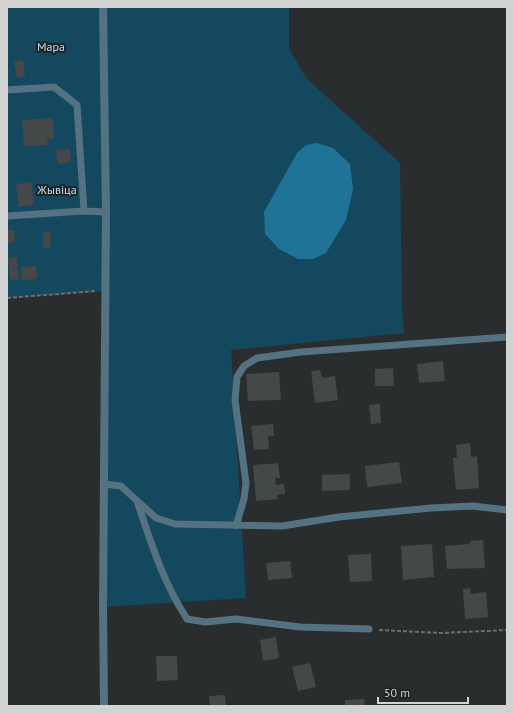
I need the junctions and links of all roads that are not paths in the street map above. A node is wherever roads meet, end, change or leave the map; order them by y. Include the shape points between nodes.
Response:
1 (103, 7) edge
2 (7, 90) edge
3 (84, 211) junction
4 (106, 212) junction
5 (7, 216) edge
6 (507, 337) edge
7 (104, 484) junction
8 (136, 499) junction
9 (507, 510) edge
10 (236, 526) junction
11 (369, 630) road end
12 (104, 706) edge

1 - 4 street
2 - 3 lane via 54,87 77,105
3 - 4 lane
3 - 5 lane
4 - 7 street
6 - 10 lane via 301,352 257,358 244,366 237,377 235,400 246,483
7 - 8 lane via 121,486
7 - 12 street
8 - 10 lane via 156,518 175,524
8 - 11 lane via 172,596 187,619 205,622 236,619 300,627
9 - 10 lane via 473,506 431,508 339,517 282,526

